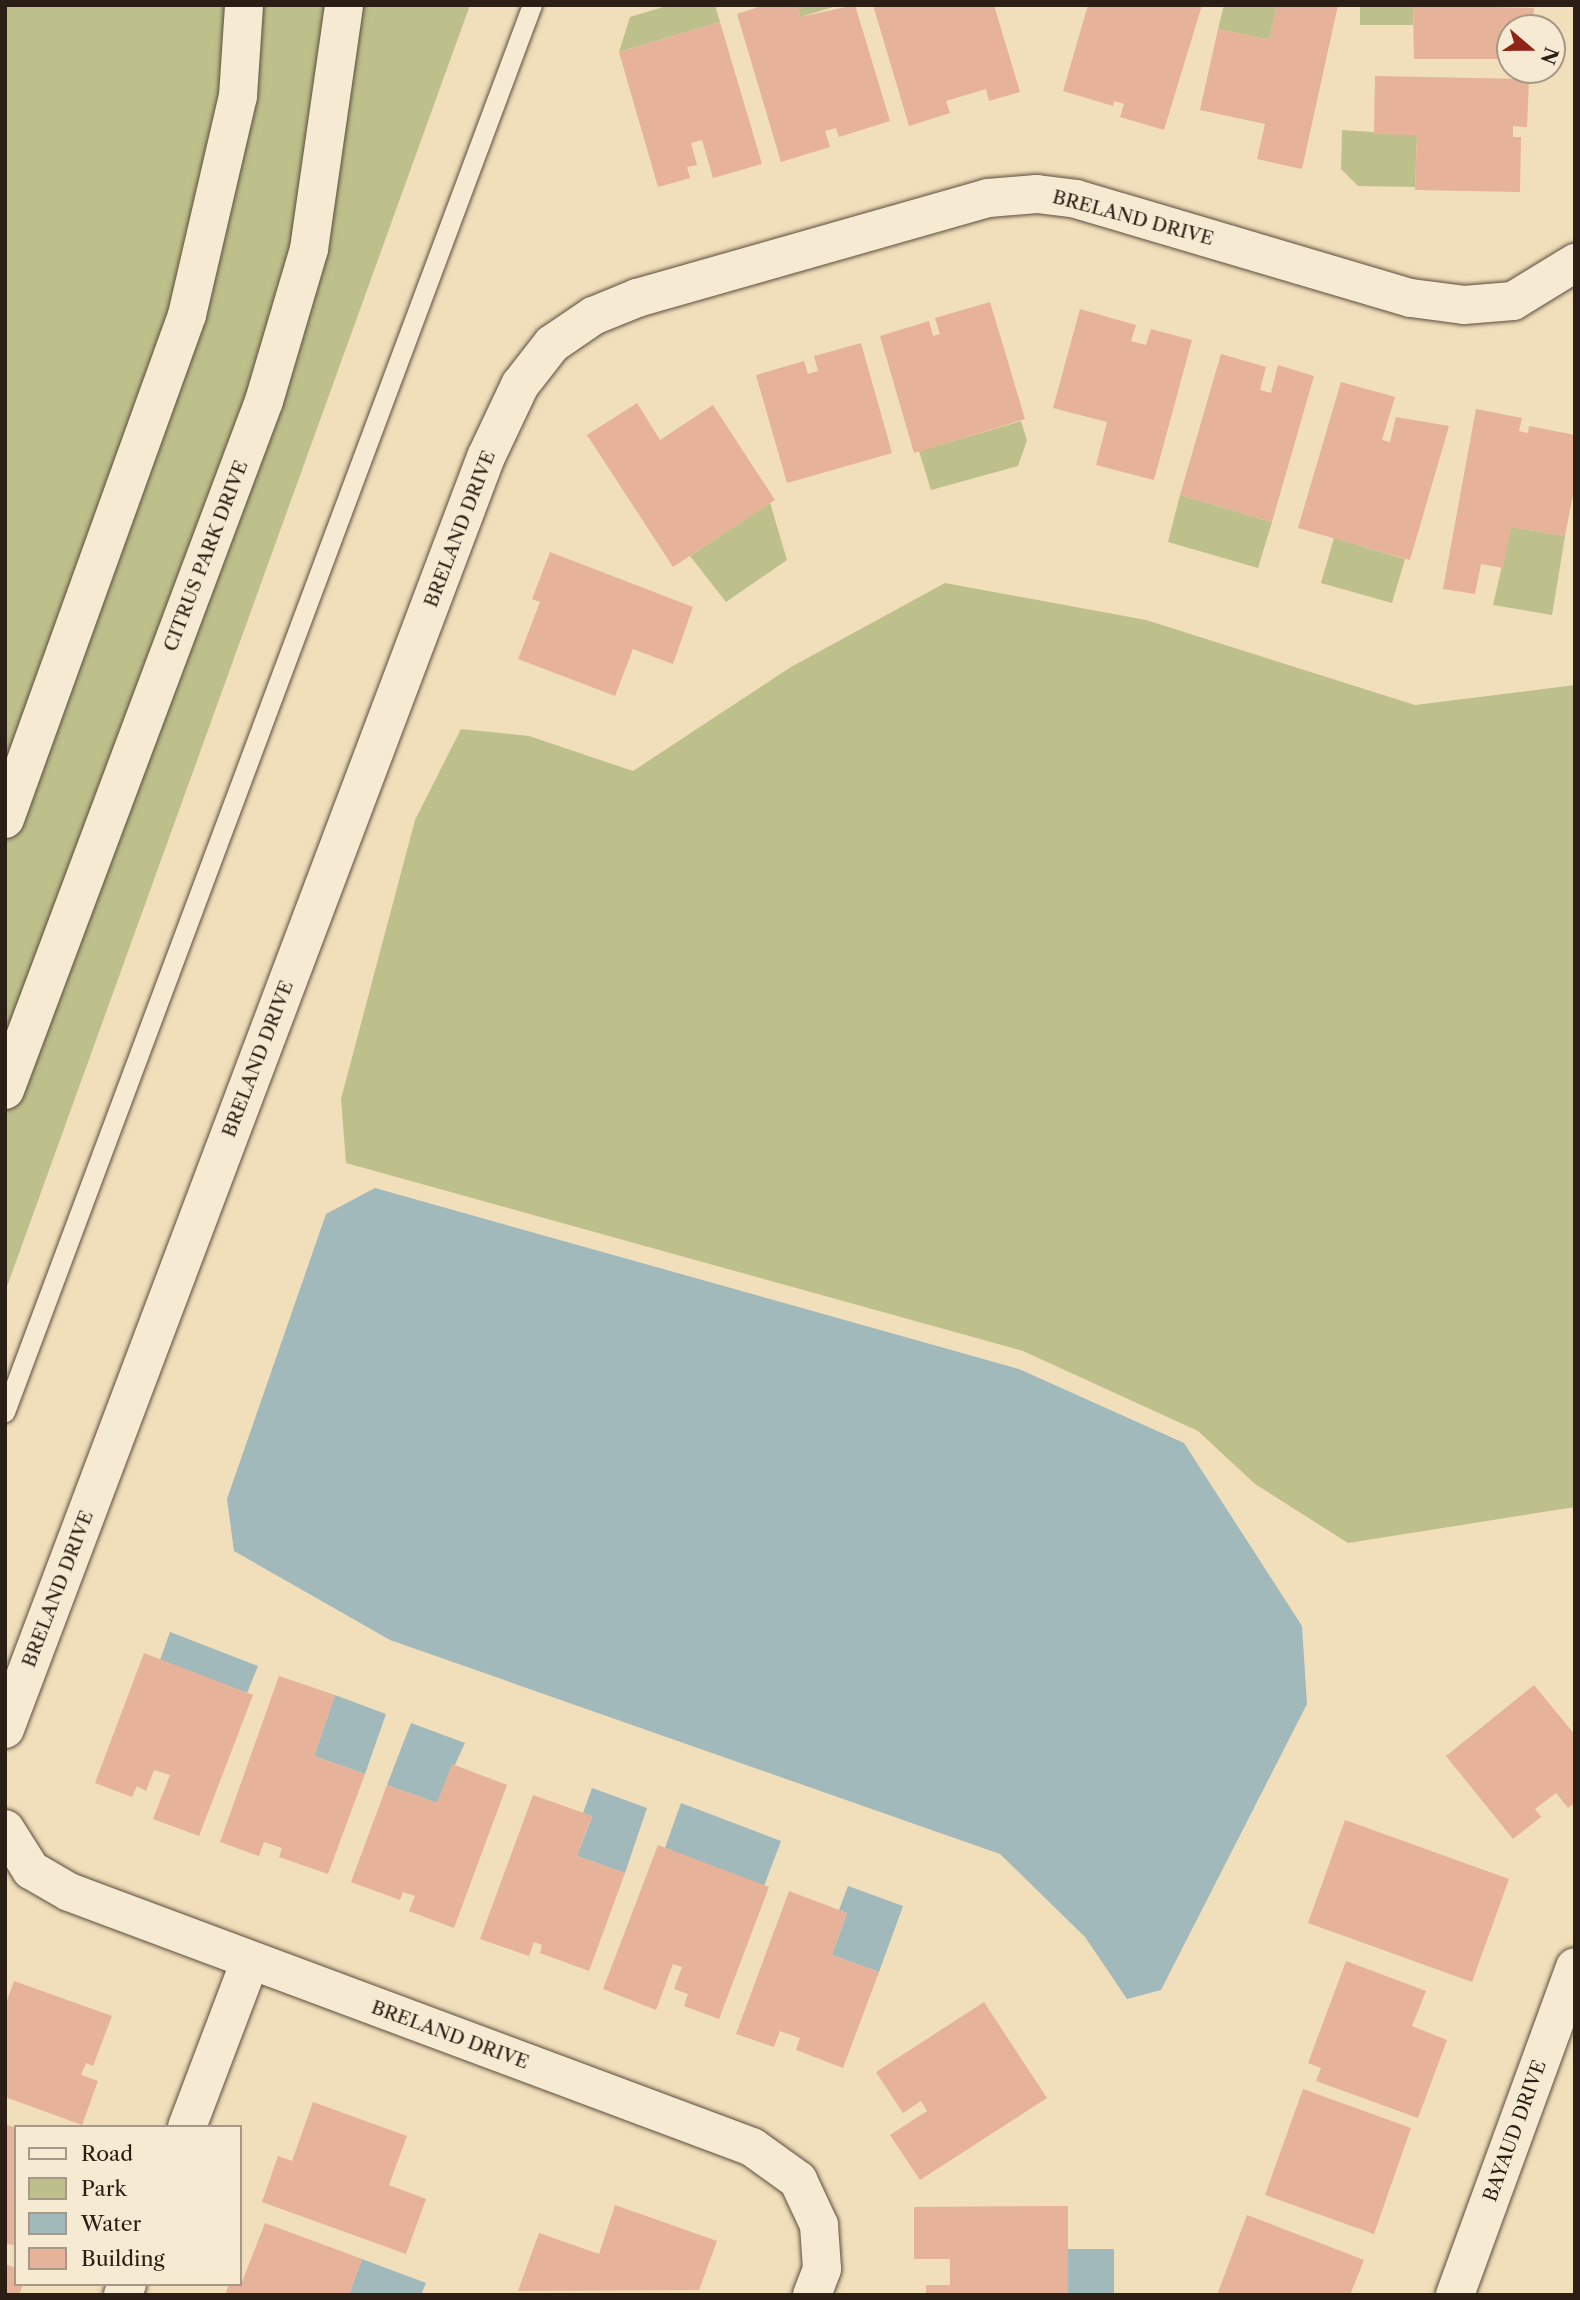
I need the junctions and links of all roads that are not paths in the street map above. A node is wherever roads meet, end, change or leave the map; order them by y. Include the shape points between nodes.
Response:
1 (244, 5) edge
2 (344, 5) edge
3 (532, 5) edge
4 (1575, 263) edge
5 (5, 819) edge
6 (5, 1090) edge
7 (5, 1412) edge
8 (5, 1730) edge
9 (5, 1829) edge
10 (250, 1961) junction
11 (1575, 1967) edge
12 (188, 2125) edge
13 (812, 2295) edge
14 (1454, 2295) edge

1 - 5 street via 238,96 187,316
2 - 6 street, CITRUS PARK DRIVE via 309,249 264,401
3 - 7 lane
4 - 8 street, BRELAND DRIVE via 1513,300 1464,305 1411,298 1076,199 1037,194 988,198 637,298 593,316 552,344 520,385 486,457
9 - 10 street, BRELAND DRIVE via 31,1870 69,1892
10 - 12 street
10 - 13 street, BRELAND DRIVE via 752,2147 798,2180 819,2225 822,2269
11 - 14 street, BAYAUD DRIVE

